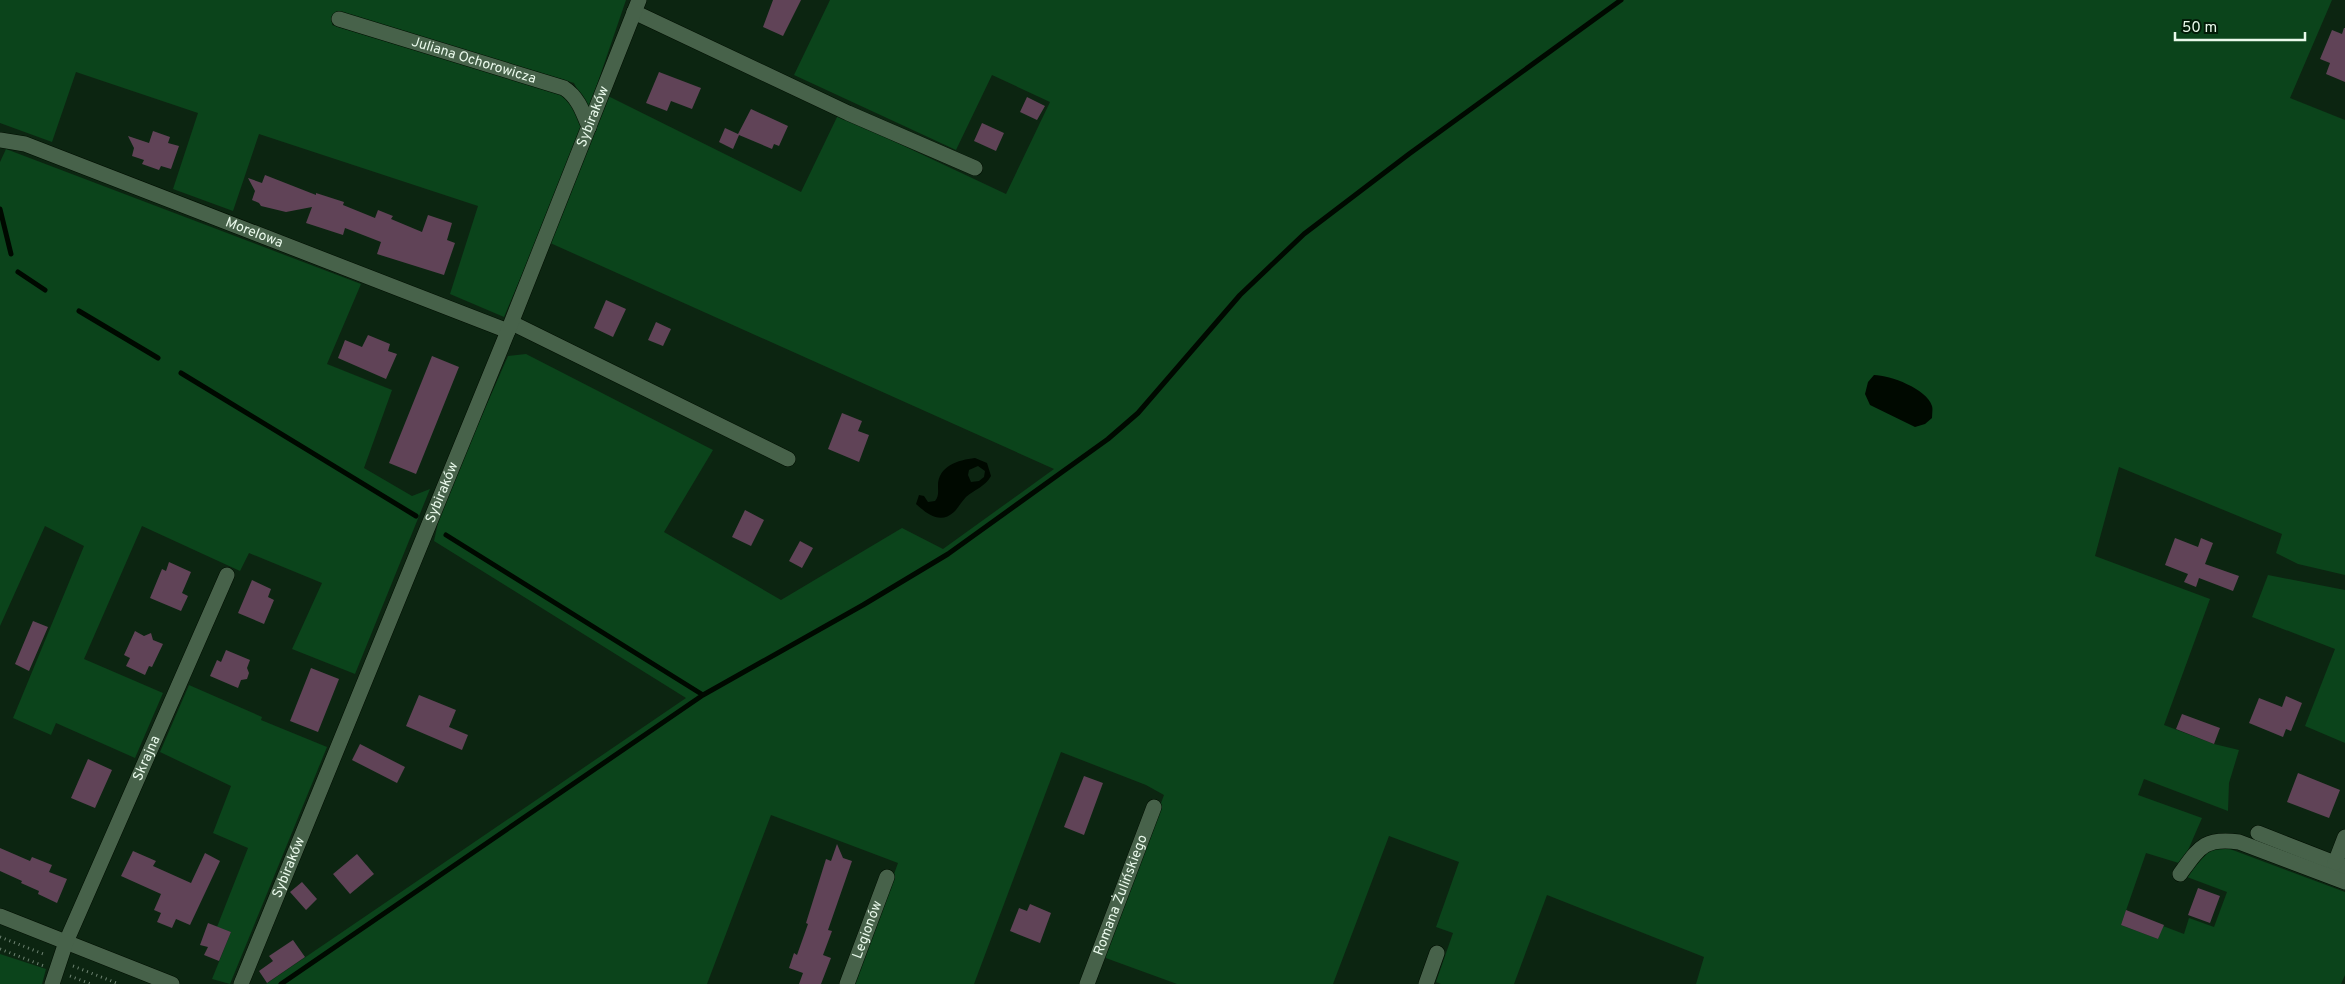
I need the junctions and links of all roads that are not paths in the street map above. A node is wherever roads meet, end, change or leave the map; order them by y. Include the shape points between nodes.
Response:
1 (637, 6) edge
2 (338, 19) dead end
3 (589, 127) junction
4 (0, 140) edge
5 (975, 168) dead end
6 (510, 327) junction
7 (788, 459) dead end
8 (227, 575) dead end
9 (1154, 807) dead end
10 (2258, 833) dead end
11 (2345, 837) edge
12 (2340, 865) edge
13 (2180, 874) dead end
14 (888, 877) dead end
15 (2345, 882) edge
16 (0, 916) edge
17 (66, 942) junction
18 (1437, 953) dead end
19 (52, 984) edge
20 (172, 984) edge
21 (241, 984) edge
22 (847, 984) edge
23 (1087, 984) edge
24 (1426, 984) edge

1 - 3 street, Sybiraków
1 - 5 street via 848,113
2 - 3 street, Juliana Ochorowicza via 564,88 579,103
3 - 6 street, Sybiraków
4 - 6 street, Morelowa via 25,144
6 - 7 street, Morelowa
6 - 21 street, Sybiraków
8 - 17 street, Skrajna
9 - 23 street, Romana Żulińskiego
10 - 12 street
11 - 12 street
13 - 15 street via 2202,846 2222,840 2239,842
14 - 22 street, Legionów
16 - 17 street
17 - 19 street, Skrajna
17 - 20 street
18 - 24 street

